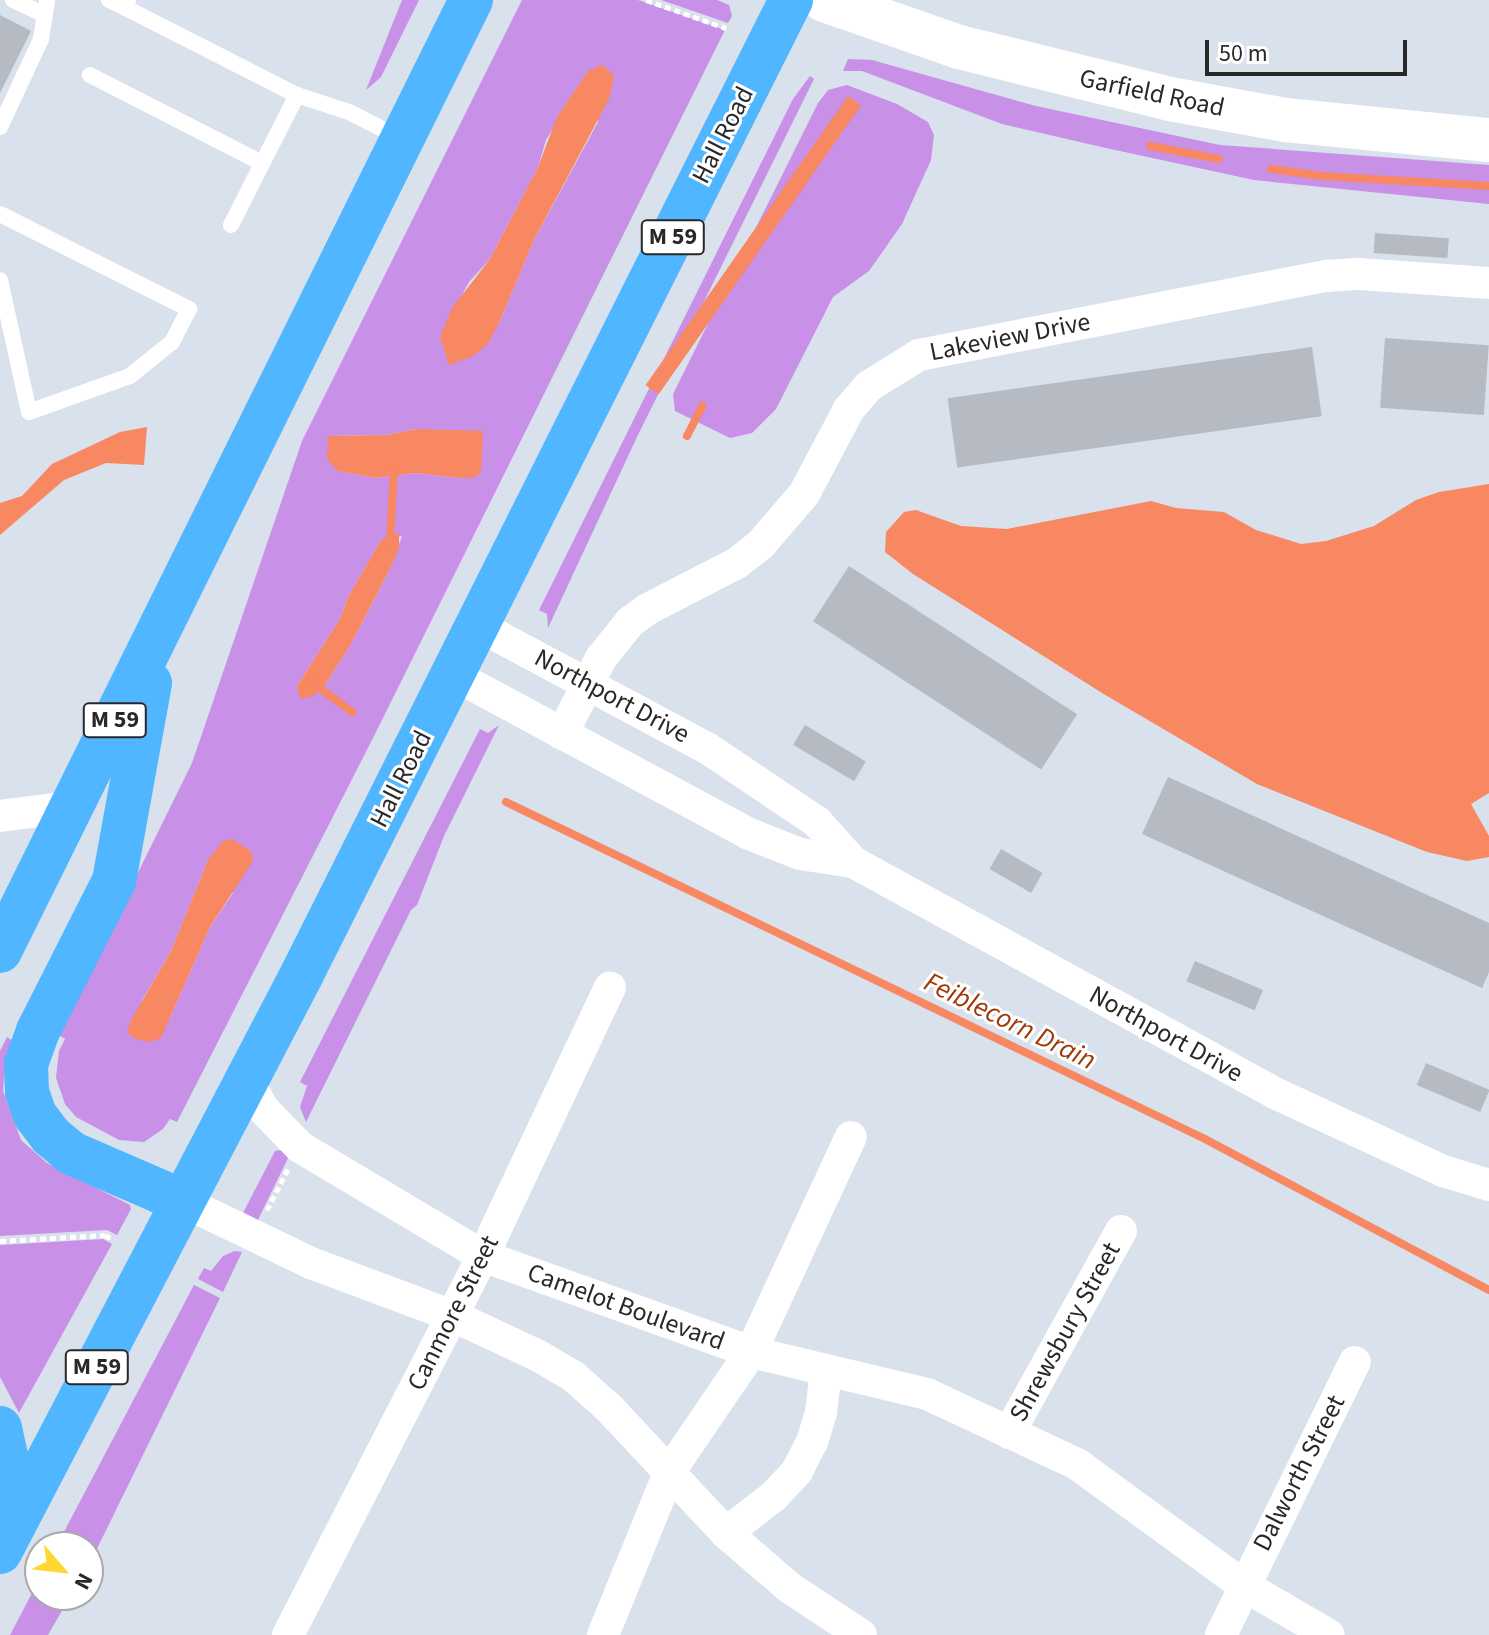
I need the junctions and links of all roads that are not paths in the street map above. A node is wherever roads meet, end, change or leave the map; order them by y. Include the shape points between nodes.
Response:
1 (13, 0) edge
2 (471, 0) edge
3 (791, 0) edge
4 (824, 0) edge
5 (120, 2) edge
6 (46, 8) edge
7 (90, 75) dead end
8 (297, 95) junction
9 (0, 127) edge
10 (402, 139) junction
11 (1489, 140) edge
12 (262, 163) junction
13 (0, 214) edge
14 (231, 225) dead end
15 (0, 280) edge
16 (1489, 283) edge
17 (479, 626) junction
18 (159, 634) junction
19 (454, 675) junction
20 (588, 682) junction
21 (562, 734) junction
22 (71, 807) junction
23 (0, 816) edge
24 (853, 862) junction
25 (0, 951) edge
26 (610, 987) dead end
27 (247, 1080) junction
28 (851, 1137) dead end
29 (1489, 1185) edge
30 (182, 1201) junction
31 (1121, 1231) dead end
32 (483, 1256) junction
33 (453, 1316) junction
34 (751, 1352) junction
35 (1355, 1362) dead end
36 (826, 1371) junction
37 (0, 1428) edge
38 (1009, 1433) junction
39 (670, 1471) junction
40 (726, 1533) junction
41 (5, 1542) edge
42 (1243, 1585) junction
43 (288, 1635) edge
44 (603, 1635) edge
45 (861, 1635) edge
46 (1221, 1635) edge
47 (1329, 1635) edge

1 - 6 lane
2 - 10 highway, M 59
3 - 17 highway, Hall Road / M 59
4 - 11 street, Garfield Road via 959,47 1170,99 1285,120
5 - 8 lane
6 - 9 lane via 41,39
7 - 12 lane
8 - 10 lane via 349,112
8 - 12 lane
10 - 18 highway, M 59
12 - 14 lane
13 - 15 lane via 189,309 172,342 130,376 29,412
16 - 20 street, Lakeview Drive via 1327,276 919,355 869,386 849,409 804,494 761,544 630,622
17 - 19 highway, Hall Road / M 59
17 - 20 street, Northport Drive
18 - 22 highway, M 59
18 - 30 highway via 114,881 26,1064 27,1092 35,1115 71,1153
19 - 21 street, Northport Drive
19 - 27 highway, Hall Road / M 59
20 - 21 street, Lakeview Drive
20 - 24 street, Northport Drive via 757,779 817,822
21 - 24 street, Northport Drive via 747,833 800,854
22 - 23 street
22 - 25 highway, M 59
24 - 29 street, Northport Drive via 1277,1094 1443,1171
26 - 32 street, Canmore Street
27 - 30 highway, Hall Road / M 59
27 - 32 street, Camelot Boulevard via 263,1109 300,1147
28 - 34 street
30 - 33 street via 311,1263
30 - 41 highway, Hall Road / M 59
31 - 38 street, Shrewsbury Street
32 - 33 street, Canmore Street
32 - 34 street, Camelot Boulevard
33 - 39 street via 573,1376
33 - 43 street, Canmore Street
34 - 36 street, Camelot Boulevard
34 - 39 street
35 - 42 street, Dalworth Street
36 - 38 street, Camelot Boulevard via 927,1394
36 - 40 street via 821,1412 797,1471
37 - 41 highway via 6,1456
38 - 42 street, Camelot Boulevard via 1077,1464
39 - 40 street
39 - 44 street
40 - 45 street via 790,1588
42 - 46 street, Dalworth Street
42 - 47 street, Camelot Boulevard

